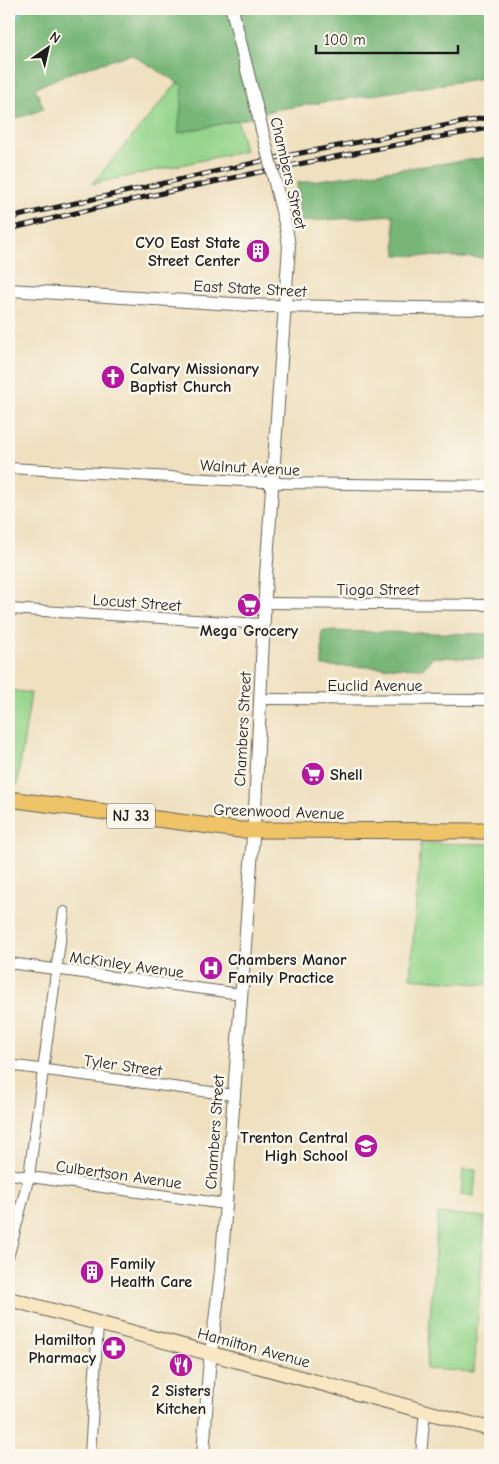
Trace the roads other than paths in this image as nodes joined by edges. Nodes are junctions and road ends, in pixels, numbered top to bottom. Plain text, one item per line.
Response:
1 (232, 9) edge
2 (9, 290) edge
3 (284, 307) junction
4 (490, 309) edge
5 (9, 468) edge
6 (272, 483) junction
7 (490, 486) edge
8 (265, 603) junction
9 (490, 605) edge
10 (9, 609) edge
11 (263, 624) junction
12 (260, 699) junction
13 (490, 700) edge
14 (9, 799) edge
15 (254, 830) junction
16 (490, 831) edge
17 (64, 912) dead end
18 (9, 963) edge
19 (57, 970) junction
20 (241, 994) junction
21 (9, 1065) edge
22 (43, 1070) junction
23 (233, 1095) junction
24 (9, 1174) edge
25 (29, 1176) junction
26 (226, 1204) junction
27 (9, 1254) edge
28 (9, 1299) edge
29 (98, 1324) junction
30 (211, 1354) junction
31 (425, 1412) junction
32 (490, 1429) edge
33 (90, 1455) edge
34 (202, 1455) edge
35 (422, 1455) edge

1 - 3 street, Chambers Street, bridge
2 - 3 street, East State Street
3 - 4 street, East State Street
3 - 6 street, Chambers Street
5 - 6 street, Walnut Avenue
6 - 7 street, Walnut Avenue
6 - 8 street, Chambers Street
8 - 9 street, Tioga Street
8 - 11 street, Chambers Street
10 - 11 street, Locust Street
11 - 12 street, Chambers Street
12 - 13 street, Euclid Avenue
12 - 15 street, Chambers Street
14 - 15 main road, Greenwood Avenue / NJ 33
15 - 16 main road, Greenwood Avenue / NJ 33
15 - 20 street, Chambers Street
17 - 19 street
18 - 19 street, McKinley Avenue
19 - 20 street, McKinley Avenue
19 - 22 street
20 - 23 street, Chambers Street
21 - 22 street, Tyler Street
22 - 23 street, Tyler Street
22 - 25 street
23 - 26 street, Chambers Street
24 - 25 street, Culbertson Avenue
25 - 26 street, Culbertson Avenue
25 - 27 street
26 - 30 street, Chambers Street
28 - 29 main road, Hamilton Avenue
29 - 30 main road, Hamilton Avenue
29 - 33 street
30 - 31 main road, Hamilton Avenue
30 - 34 street, Chambers Street
31 - 32 main road, Hamilton Avenue
31 - 35 street

